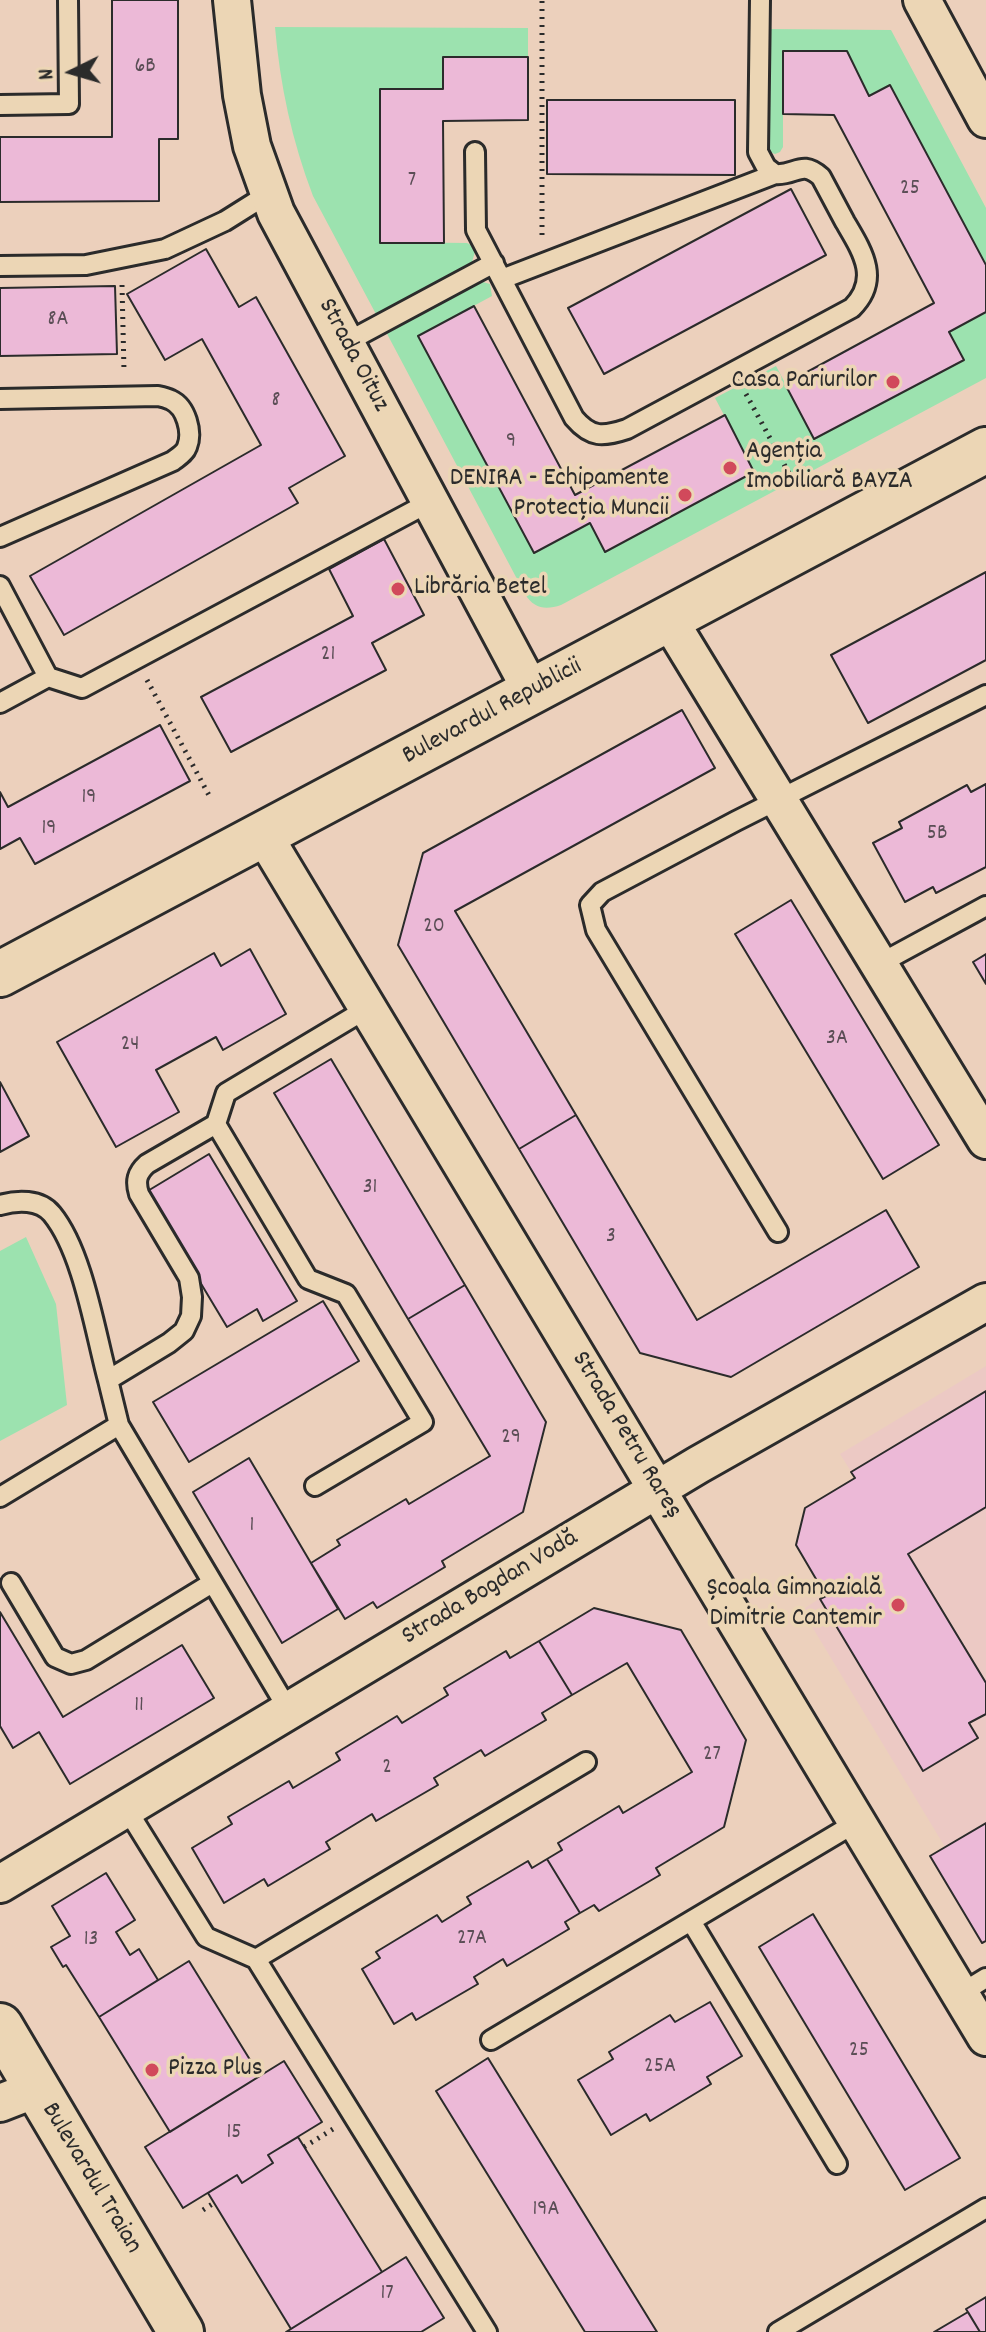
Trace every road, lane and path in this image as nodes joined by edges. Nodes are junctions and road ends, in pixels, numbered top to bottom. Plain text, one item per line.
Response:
1 (68, 0) edge
2 (232, 0) edge
3 (542, 0) edge
4 (760, 0) edge
5 (922, 0) edge
6 (0, 105) edge
7 (986, 119) edge
8 (475, 152) dead end
9 (775, 174) junction
10 (268, 194) junction
11 (122, 258) junction
12 (541, 263) junction
13 (0, 266) edge
14 (498, 271) junction
15 (345, 343) junction
16 (734, 371) junction
17 (125, 396) junction
18 (0, 399) edge
19 (986, 450) edge
20 (797, 488) dead end
21 (430, 502) junction
22 (0, 537) edge
23 (0, 586) edge
24 (669, 620) junction
25 (136, 659) junction
26 (48, 677) junction
27 (532, 692) junction
28 (986, 695) edge
29 (0, 703) edge
30 (211, 799) dead end
31 (779, 801) junction
32 (263, 834) junction
33 (986, 906) edge
34 (879, 964) junction
35 (0, 974) edge
36 (368, 1008) junction
37 (216, 1124) junction
38 (986, 1140) edge
39 (0, 1205) edge
40 (778, 1232) dead end
41 (986, 1302) edge
42 (108, 1380) junction
43 (119, 1425) junction
44 (315, 1486) dead end
45 (657, 1490) junction
46 (0, 1497) edge
47 (11, 1583) dead end
48 (212, 1583) junction
49 (289, 1711) junction
50 (586, 1762) dead end
51 (126, 1808) junction
52 (857, 1822) junction
53 (0, 1884) edge
54 (691, 1921) junction
55 (256, 1959) junction
56 (973, 1986) edge
57 (0, 2026) edge
58 (986, 2037) edge
59 (491, 2040) dead end
60 (18, 2096) edge
61 (837, 2164) dead end
62 (214, 2203) dead end
63 (986, 2208) edge
64 (203, 2210) dead end
65 (181, 2332) edge
66 (487, 2332) edge
67 (778, 2332) edge

1 - 6 lane
2 - 10 street, Strada Oituz
3 - 12 path
4 - 9 lane
5 - 7 street
8 - 14 lane
9 - 12 lane
9 - 16 lane
10 - 11 lane
10 - 15 street, Strada Oituz
11 - 13 lane
11 - 17 path
12 - 14 lane
14 - 15 lane
14 - 16 lane
15 - 21 street, Strada Oituz
16 - 20 path
17 - 18 lane
17 - 22 lane
19 - 24 street, Bulevardul Republicii
21 - 25 lane
21 - 27 street, Strada Oituz
23 - 26 lane
24 - 27 street, Bulevardul Republicii
24 - 31 street
25 - 26 lane
25 - 30 path
26 - 29 lane
27 - 32 street, Bulevardul Republicii
28 - 31 lane
31 - 34 street
31 - 40 lane
32 - 35 street, Bulevardul Republicii
32 - 36 street, Strada Petru Rareș
33 - 34 lane
34 - 38 street
36 - 37 lane
36 - 45 street, Strada Petru Rareș
37 - 42 lane
37 - 44 lane
39 - 42 lane
41 - 45 street, Strada Bogdan Vodă
42 - 43 lane
43 - 46 lane
43 - 48 lane
45 - 49 street, Strada Bogdan Vodă
45 - 52 street, Strada Petru Rareș
47 - 48 lane
48 - 49 lane
49 - 51 street, Strada Bogdan Vodă
50 - 55 lane
51 - 53 street, Strada Bogdan Vodă
51 - 55 lane
52 - 54 lane
52 - 56 street, Strada Petru Rareș
54 - 59 lane
54 - 61 lane
55 - 66 lane
56 - 58 street, Strada Petru Rareș
57 - 60 street, Bulevardul Traian
60 - 65 street, Bulevardul Traian
62 - 64 path
63 - 67 lane

